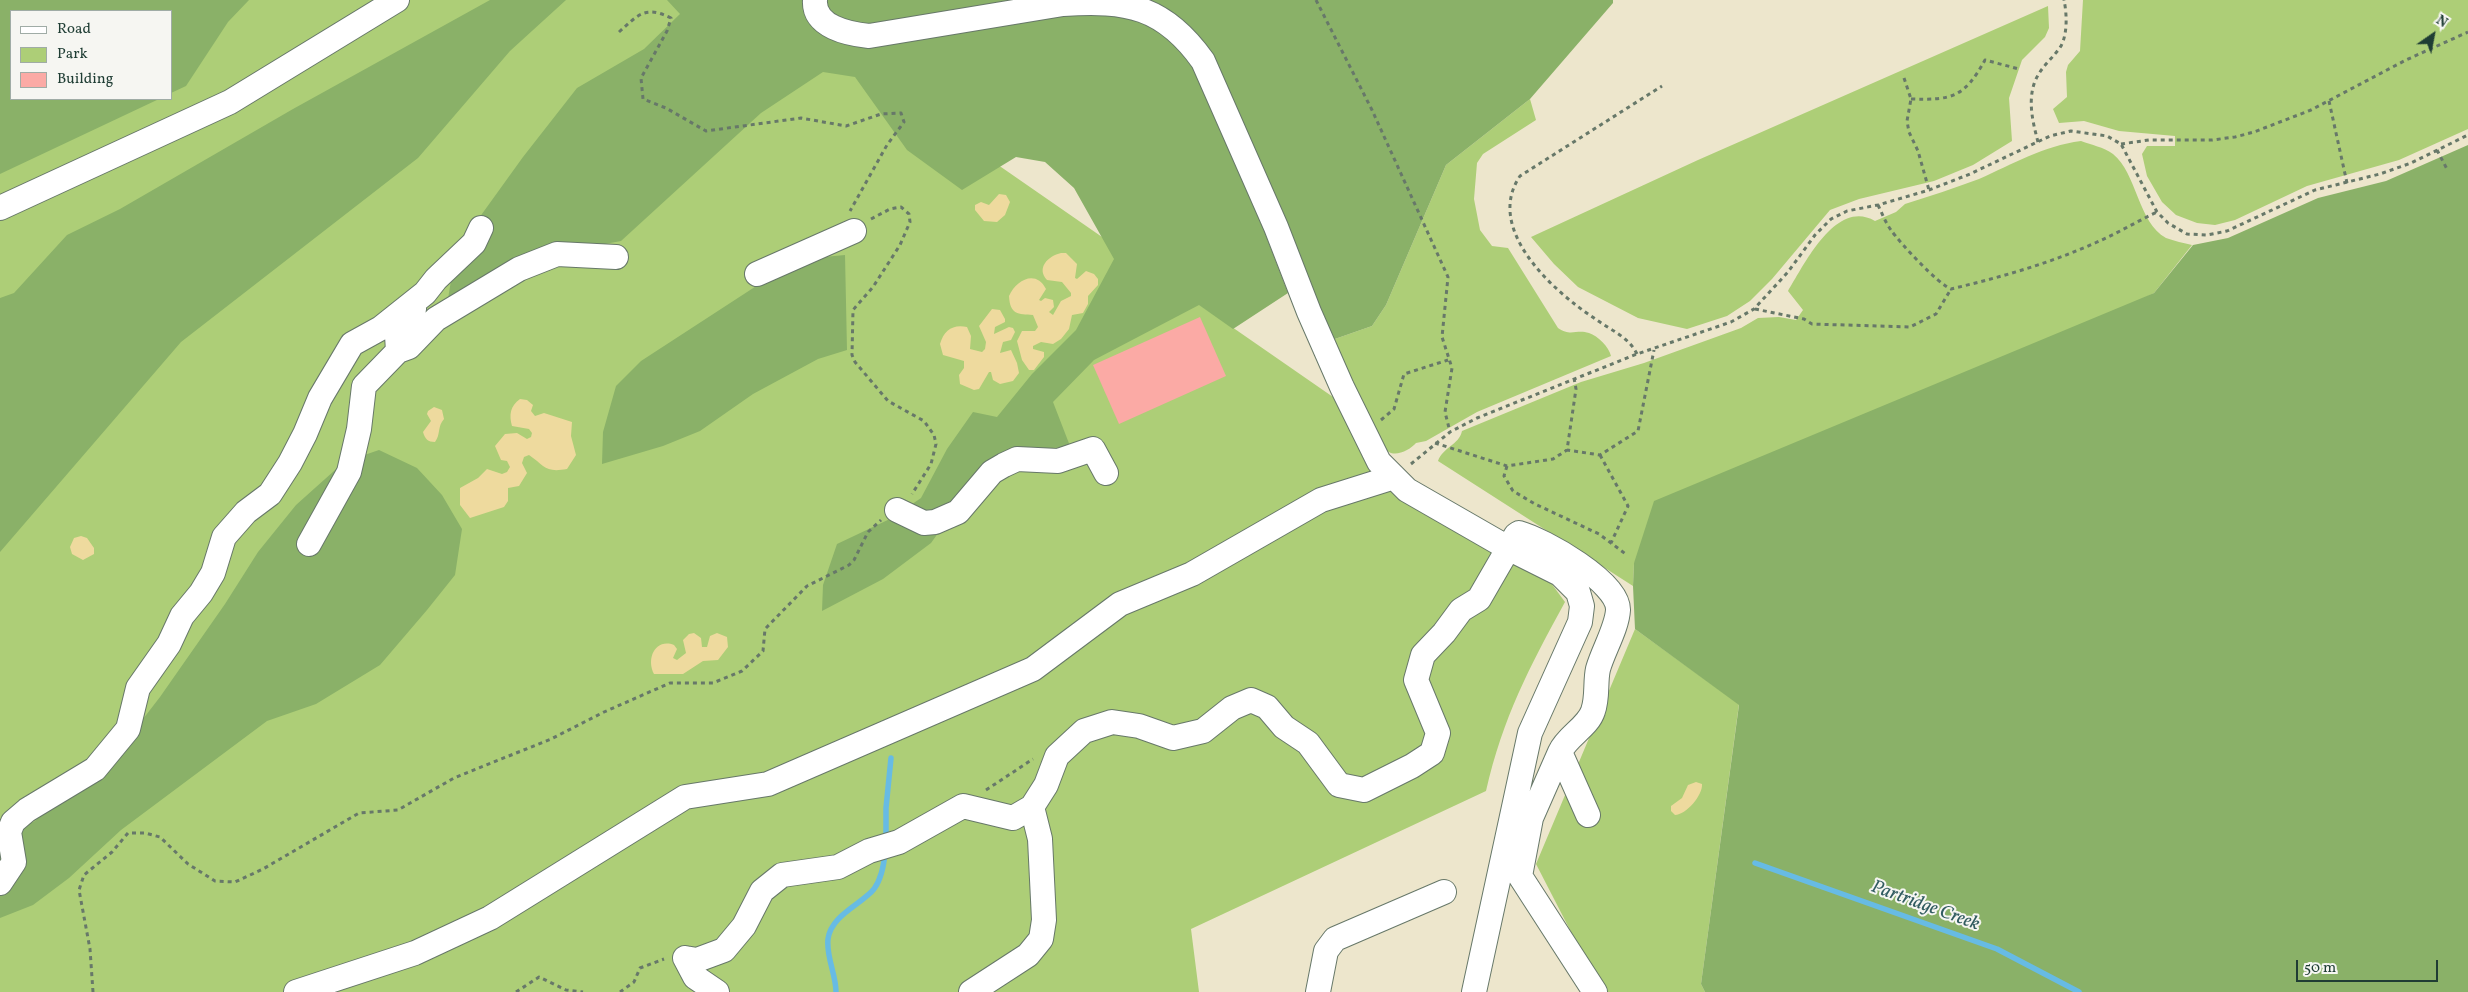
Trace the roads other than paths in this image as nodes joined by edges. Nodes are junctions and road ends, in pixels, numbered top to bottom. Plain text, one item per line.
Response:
1 (397, 0) edge
2 (815, 0) edge
3 (0, 208) edge
4 (481, 228) dead end
5 (854, 230) road end
6 (616, 257) dead end
7 (757, 274) dead end
8 (425, 293) junction
9 (398, 351) junction
10 (1106, 473) dead end
11 (1394, 477) junction
12 (897, 510) road end
13 (309, 544) dead end
14 (1508, 548) junction
15 (1560, 752) junction
16 (1032, 807) junction
17 (1588, 815) dead end
18 (0, 883) edge
19 (1444, 892) dead end
20 (296, 992) edge
21 (717, 992) edge
22 (971, 992) edge
23 (1318, 992) edge
24 (1474, 992) edge
25 (1595, 992) edge

1 - 3 lane
2 - 11 lane
4 - 8 lane
5 - 7 lane
6 - 9 lane
8 - 9 lane
8 - 18 lane
9 - 13 lane
10 - 12 lane
11 - 14 lane
11 - 20 lane
14 - 15 lane
14 - 16 lane
14 - 24 lane
15 - 17 lane
15 - 25 lane
16 - 21 lane
16 - 22 lane
19 - 23 lane

